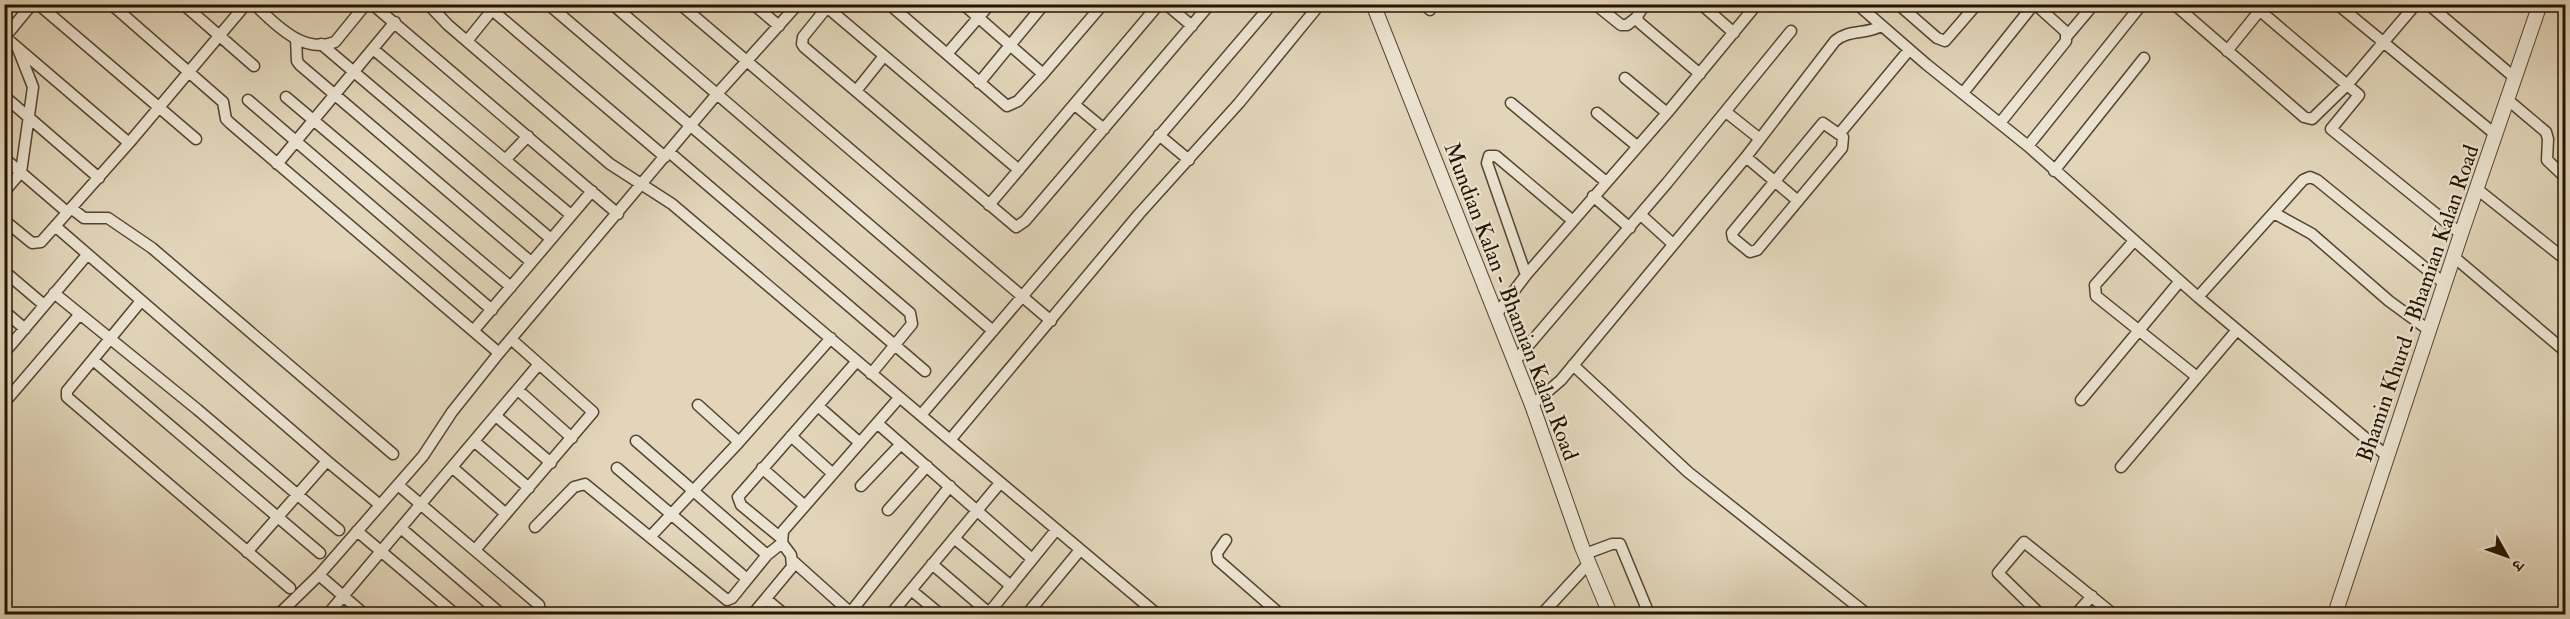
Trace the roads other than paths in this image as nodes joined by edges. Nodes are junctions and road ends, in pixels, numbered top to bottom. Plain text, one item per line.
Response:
1 (32, 4) edge
2 (38, 4) edge
3 (111, 4) edge
4 (183, 4) edge
5 (246, 4) edge
6 (254, 4) edge
7 (366, 4) edge
8 (372, 4) edge
9 (428, 4) edge
10 (548, 4) edge
11 (612, 4) edge
12 (680, 4) edge
13 (753, 4) edge
14 (798, 4) edge
15 (889, 4) edge
16 (963, 4) edge
17 (990, 4) edge
18 (1044, 4) edge
19 (1103, 4) edge
20 (1159, 4) edge
21 (1166, 4) edge
22 (1210, 4) edge
23 (1272, 4) edge
24 (1320, 4) edge
25 (1373, 4) edge
26 (1595, 4) edge
27 (1646, 4) edge
28 (1701, 4) edge
29 (1757, 4) edge
30 (1857, 4) edge
31 (1898, 4) edge
32 (1977, 4) edge
33 (2035, 4) edge
34 (2094, 4) edge
35 (2142, 4) edge
36 (2174, 4) edge
37 (2337, 4) edge
38 (2416, 4) edge
39 (2540, 4) edge
40 (2434, 6) edge
41 (494, 7) edge
42 (2259, 7) edge
43 (978, 18) junction
44 (1636, 18) junction
45 (394, 22) junction
46 (779, 26) junction
47 (1192, 26) junction
48 (1881, 26) junction
49 (1791, 31) dead end
50 (1734, 33) junction
51 (219, 36) junction
52 (2067, 36) junction
53 (5, 37) edge
54 (296, 39) junction
55 (467, 41) junction
56 (2383, 42) junction
57 (321, 44) junction
58 (16, 46) junction
59 (1009, 46) junction
60 (374, 49) junction
61 (1909, 50) junction
62 (2227, 51) junction
63 (947, 54) junction
64 (884, 56) junction
65 (2144, 58) dead end
66 (747, 61) junction
67 (254, 66) dead end
68 (189, 72) junction
69 (353, 73) junction
70 (1043, 74) junction
71 (1700, 74) junction
72 (1625, 78) dead end
73 (2515, 78) junction
74 (979, 83) junction
75 (2347, 85) junction
76 (856, 91) junction
77 (1963, 93) junction
78 (717, 94) junction
79 (334, 95) junction
80 (4, 96) edge
81 (286, 97) dead end
82 (248, 100) dead end
83 (2508, 100) junction
84 (1511, 103) dead end
85 (1075, 105) junction
86 (160, 108) junction
87 (1726, 112) junction
88 (1597, 113) dead end
89 (1667, 113) junction
90 (29, 117) junction
91 (313, 119) junction
92 (2000, 123) junction
93 (691, 124) junction
94 (1104, 129) junction
95 (1840, 133) junction
96 (1159, 135) junction
97 (2496, 135) junction
98 (528, 136) junction
99 (196, 139) dead end
100 (1760, 139) junction
101 (296, 141) junction
102 (129, 143) junction
103 (1637, 146) junction
104 (2028, 146) junction
105 (667, 155) junction
106 (1746, 157) junction
107 (4, 158) edge
108 (506, 159) junction
109 (1189, 160) junction
110 (277, 164) junction
111 (1018, 170) junction
112 (2054, 171) junction
113 (21, 172) junction
114 (99, 178) junction
115 (2565, 178) edge
116 (1774, 181) junction
117 (1605, 182) junction
118 (643, 184) junction
119 (2478, 189) junction
120 (592, 191) junction
121 (4, 192) edge
122 (1593, 196) junction
123 (1798, 201) junction
124 (989, 205) junction
125 (69, 210) junction
126 (2274, 213) junction
127 (571, 214) junction
128 (618, 214) junction
129 (1641, 214) junction
130 (4, 220) edge
131 (1573, 221) junction
132 (55, 226) junction
133 (1630, 228) junction
134 (2461, 234) junction
135 (551, 239) junction
136 (2133, 240) junction
137 (1673, 244) junction
138 (87, 255) junction
139 (2454, 257) junction
140 (2565, 260) edge
141 (531, 262) junction
142 (4, 271) edge
143 (1526, 275) junction
144 (2180, 281) junction
145 (2445, 284) junction
146 (511, 287) junction
147 (54, 293) junction
148 (1022, 295) junction
149 (2198, 297) junction
150 (141, 301) junction
151 (44, 304) junction
152 (492, 310) junction
153 (4, 311) edge
154 (80, 314) junction
155 (1496, 315) junction
156 (1051, 321) junction
157 (25, 329) junction
158 (474, 330) junction
159 (993, 330) junction
160 (2237, 330) junction
161 (2138, 331) junction
162 (2430, 332) junction
163 (111, 338) junction
164 (831, 338) junction
165 (511, 339) junction
166 (895, 345) junction
167 (2565, 352) edge
168 (4, 353) edge
169 (500, 353) junction
170 (93, 360) junction
171 (857, 361) junction
172 (1515, 361) junction
173 (539, 364) junction
174 (1573, 365) junction
175 (925, 370) dead end
176 (871, 374) junction
177 (2197, 377) junction
178 (518, 390) junction
179 (899, 398) junction
180 (2081, 400) dead end
181 (4, 403) edge
182 (698, 405) dead end
183 (1532, 405) junction
184 (818, 406) junction
185 (921, 415) junction
186 (496, 416) junction
187 (877, 423) junction
188 (791, 436) junction
189 (572, 438) junction
190 (950, 440) junction
191 (475, 441) junction
192 (636, 441) dead end
193 (739, 442) junction
194 (860, 443) junction
195 (901, 444) junction
196 (393, 454) dead end
197 (2388, 458) junction
198 (327, 461) junction
199 (550, 463) junction
200 (927, 466) junction
201 (2121, 467) dead end
202 (453, 468) junction
203 (616, 468) dead end
204 (762, 468) junction
205 (833, 474) junction
206 (1000, 483) junction
207 (398, 485) junction
208 (861, 486) dead end
209 (950, 486) junction
210 (529, 488) junction
211 (692, 491) junction
212 (297, 495) junction
213 (380, 505) junction
214 (422, 505) junction
215 (806, 506) junction
216 (888, 510) dead end
217 (976, 510) junction
218 (506, 514) junction
219 (671, 514) junction
220 (279, 518) junction
221 (535, 527) dead end
222 (402, 529) junction
223 (339, 530) dead end
224 (1056, 530) junction
225 (357, 531) junction
226 (650, 537) junction
227 (954, 538) junction
228 (781, 540) junction
229 (1226, 540) dead end
230 (475, 550) junction
231 (1080, 550) junction
232 (247, 552) junction
233 (382, 552) junction
234 (320, 553) dead end
235 (767, 555) junction
236 (1032, 559) junction
237 (1587, 559) junction
238 (793, 561) junction
239 (932, 564) junction
240 (319, 575) junction
241 (747, 579) junction
242 (1011, 586) junction
243 (290, 588) dead end
244 (911, 590) junction
245 (344, 596) junction
246 (2092, 596) junction
247 (766, 599) junction
248 (1606, 612) edge
249 (1028, 613) edge
250 (364, 614) edge
251 (851, 614) edge
252 (988, 614) edge
253 (279, 615) edge
254 (328, 615) edge
255 (455, 615) edge
256 (501, 615) edge
257 (540, 615) edge
258 (753, 615) edge
259 (784, 615) edge
260 (891, 615) edge
261 (940, 615) edge
262 (1157, 615) edge
263 (1280, 615) edge
264 (1542, 615) edge
265 (1649, 615) edge
266 (1867, 615) edge
267 (2040, 615) edge
268 (2076, 615) edge
269 (2113, 615) edge
270 (2335, 615) edge

1 - 53 street
2 - 86 street
3 - 68 street
4 - 51 street
5 - 51 street
6 - 54 street
7 - 57 street
8 - 45 street
9 - 55 street
10 - 93 street
11 - 78 street
12 - 66 street
13 - 46 street
14 - 46 street
15 - 63 street
16 - 43 street
17 - 43 street
18 - 59 street
19 - 70 street
20 - 85 street
21 - 47 street
22 - 47 street
23 - 96 street
24 - 109 street
25 - 155 street, Mundian Kalan - Bhamian Kalan Road
26 - 44 street
27 - 44 street
28 - 50 street
29 - 50 street
30 - 48 street
31 - 32 street
33 - 52 street
33 - 77 street
34 - 52 street
35 - 104 street
36 - 62 street
37 - 56 street
38 - 56 street
39 - 73 street, Bhamin Khurd - Bhamian Kalan Road
40 - 73 street
41 - 55 street
41 - 105 street
42 - 62 street
42 - 75 street
43 - 59 street
43 - 63 street
44 - 71 street
45 - 60 street
45 - 98 street
46 - 66 street
47 - 94 street
48 - 61 street
48 - 100 street
49 - 87 street
50 - 71 street
51 - 67 street
51 - 68 street
52 - 92 street
53 - 58 street
54 - 57 street
54 - 79 street
55 - 118 street
56 - 75 street
56 - 97 street
57 - 69 street
58 - 90 street
58 - 102 street
59 - 70 street
59 - 74 street
60 - 69 street
60 - 108 street
61 - 77 street
61 - 95 street
62 - 75 street
63 - 74 street
64 - 76 street
64 - 76 street
64 - 111 street
65 - 112 street
66 - 78 street
66 - 148 street
68 - 86 street
68 - 110 street
69 - 79 street
69 - 135 street
70 - 74 street
71 - 89 street
72 - 89 street
73 - 83 street, Bhamin Khurd - Bhamian Kalan Road
75 - 134 street
76 - 124 street
77 - 92 street
78 - 93 street
78 - 159 street
79 - 91 street
79 - 141 street
80 - 90 street
81 - 91 street
82 - 101 street
83 - 97 street, Bhamin Khurd - Bhamian Kalan Road
83 - 115 street
84 - 117 street
85 - 94 street
85 - 111 street
86 - 99 street
86 - 102 street
87 - 100 street
87 - 129 street
88 - 103 street
89 - 103 street
90 - 113 street
90 - 114 street
91 - 101 street
91 - 146 street
92 - 104 street
93 - 105 street
93 - 166 street
94 - 124 street
95 - 116 street
95 - 123 street
96 - 109 street
96 - 148 street
97 - 119 street, Bhamin Khurd - Bhamian Kalan Road
98 - 108 street
98 - 120 street
100 - 106 street
101 - 110 street
101 - 152 street
102 - 114 street
103 - 117 street
104 - 112 street
105 - 118 street
105 - 166 street
106 - 116 street
106 - 137 street
107 - 113 street
108 - 127 street
109 - 156 street
110 - 158 street
111 - 124 street
112 - 136 street
113 - 121 street
113 - 125 street
114 - 125 street
116 - 123 street
116 - 123 street
117 - 122 street
118 - 128 street
118 - 164 street
119 - 134 street, Bhamin Khurd - Bhamian Kalan Road
119 - 140 street
120 - 127 street
120 - 128 street
122 - 131 street
122 - 133 street
125 - 132 street
125 - 196 street
126 - 145 street
126 - 149 street
126 - 162 street
127 - 135 street
128 - 165 street
129 - 133 street
129 - 137 street
130 - 132 street
131 - 143 street
131 - 143 street
132 - 138 street
133 - 172 street
134 - 139 street, Bhamin Khurd - Bhamian Kalan Road
135 - 141 street
136 - 144 street
136 - 161 street
137 - 174 street
138 - 147 street
138 - 150 street
139 - 145 street, Bhamin Khurd - Bhamian Kalan Road
139 - 167 street
141 - 146 street
142 - 151 street
143 - 155 street
144 - 149 street
144 - 161 street
145 - 162 street, Bhamin Khurd - Bhamian Kalan Road
146 - 152 street
147 - 151 street
147 - 154 street
148 - 156 street
148 - 159 street
149 - 160 street
150 - 163 street
150 - 198 street
151 - 157 street
152 - 158 street
153 - 157 street
154 - 163 street
154 - 181 street
155 - 172 street, Mundian Kalan - Bhamian Kalan Road
156 - 190 street
157 - 168 street
158 - 169 street
159 - 185 street
160 - 177 street
160 - 197 street
161 - 177 street
161 - 180 street
162 - 197 street, Bhamin Khurd - Bhamian Kalan Road
163 - 170 street
163 - 212 street
164 - 171 street
164 - 193 street
165 - 169 street
165 - 173 street
166 - 175 street
166 - 176 street
169 - 207 street
170 - 220 street
170 - 232 street
171 - 176 street
171 - 184 street
172 - 183 street, Mundian Kalan - Bhamian Kalan Road
173 - 178 street
173 - 189 street
174 - 183 street
174 - 266 street
176 - 179 street
177 - 201 street
178 - 186 street
178 - 189 street
179 - 185 street
179 - 187 street
182 - 193 street
183 - 237 street, Mundian Kalan - Bhamian Kalan Road
184 - 188 street
184 - 194 street
185 - 190 street
186 - 191 street
186 - 199 street
187 - 194 street
187 - 195 street
188 - 204 street
188 - 205 street
189 - 199 street
190 - 206 street
191 - 202 street
191 - 210 street
192 - 211 street
193 - 211 street
194 - 205 street
195 - 200 street
195 - 208 street
197 - 270 street, Bhamin Khurd - Bhamian Kalan Road
198 - 212 street
198 - 213 street
199 - 210 street
200 - 209 street
200 - 216 street
202 - 214 street
202 - 218 street
203 - 219 street
204 - 215 street
204 - 228 street
205 - 215 street
206 - 217 street
206 - 224 street
207 - 213 street
207 - 214 street
209 - 217 street
209 - 251 street
210 - 218 street
211 - 219 street
211 - 235 street
212 - 220 street
212 - 223 street
213 - 225 street
214 - 222 street
214 - 230 street
215 - 228 street
217 - 227 street
217 - 236 street
218 - 230 street
219 - 226 street
219 - 241 street
220 - 232 street
220 - 234 street
221 - 226 street
222 - 233 street
222 - 256 street
224 - 231 street
224 - 236 street
225 - 233 street
225 - 240 street
226 - 241 street
227 - 239 street
227 - 242 street
228 - 235 street
228 - 238 street
229 - 263 street
230 - 257 street
231 - 249 street
231 - 262 street
232 - 243 street
233 - 245 street
233 - 255 street
235 - 241 street
236 - 242 street
237 - 248 street, Mundian Kalan - Bhamian Kalan Road
237 - 264 street
237 - 265 street
238 - 247 street
238 - 251 street
239 - 244 street
239 - 252 street
240 - 245 street
240 - 253 street
242 - 252 street
244 - 260 street
244 - 261 street
245 - 250 street
245 - 254 street
246 - 267 street
246 - 268 street
246 - 269 street
247 - 258 street
247 - 259 street

